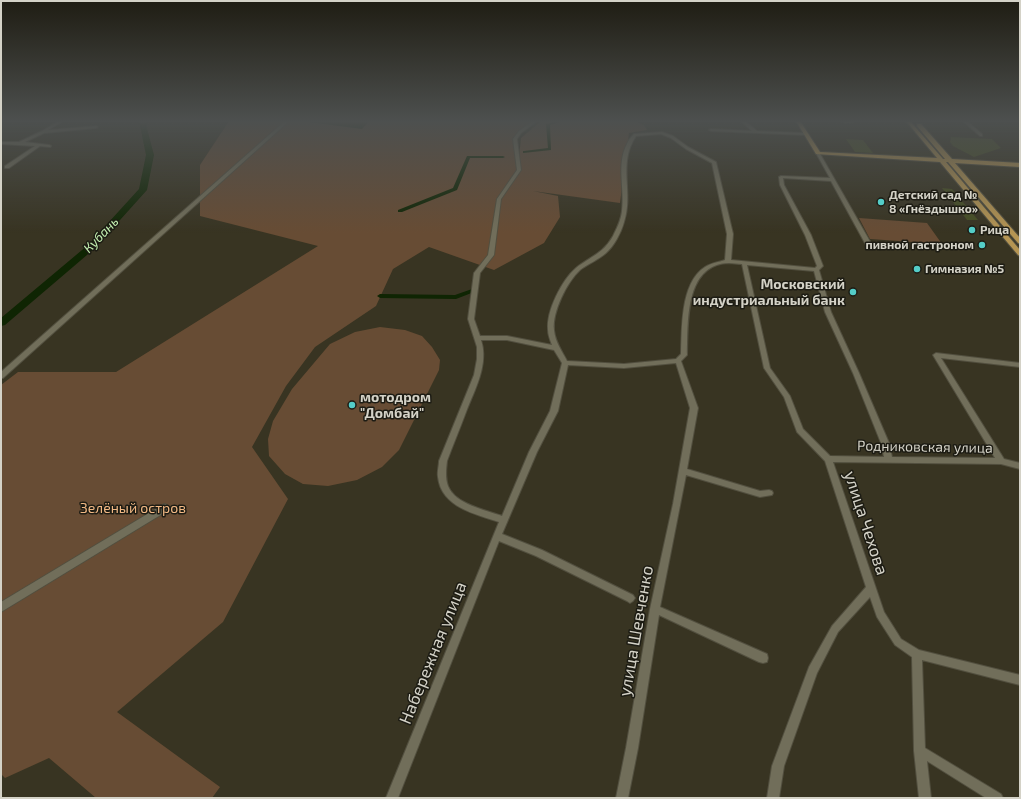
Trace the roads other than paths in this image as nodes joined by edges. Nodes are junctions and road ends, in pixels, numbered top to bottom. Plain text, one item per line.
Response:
1 (19, 158) edge
2 (245, 158) edge
3 (517, 158) edge
4 (625, 158) edge
5 (707, 158) edge
6 (821, 158) edge
7 (911, 158) edge
8 (948, 158) edge
9 (941, 160) junction
10 (950, 161) junction
11 (1020, 165) edge
12 (6, 167) dead end
13 (834, 180) junction
14 (1020, 242) edge
15 (869, 245) dead end
16 (1020, 254) edge
17 (728, 261) junction
18 (744, 263) junction
19 (816, 270) junction
20 (477, 338) junction
21 (556, 348) junction
22 (678, 361) junction
23 (565, 363) junction
24 (1020, 365) edge
25 (1, 376) edge
26 (828, 459) junction
27 (889, 460) junction
28 (1001, 462) junction
29 (1020, 466) edge
30 (683, 471) junction
31 (769, 493) dead end
32 (164, 508) dead end
33 (504, 520) junction
34 (497, 536) junction
35 (871, 588) junction
36 (630, 598) dead end
37 (1, 607) edge
38 (655, 609) junction
39 (917, 654) junction
40 (763, 658) dead end
41 (1020, 680) edge
42 (920, 751) junction
43 (392, 798) edge
44 (622, 798) edge
45 (773, 798) edge
46 (925, 798) edge
47 (997, 798) edge

1 - 12 street
2 - 25 street
3 - 20 street
4 - 21 street
5 - 17 street
6 - 13 street
7 - 9 main road
8 - 10 main road
9 - 10 main road
9 - 16 main road
10 - 11 main road
10 - 14 main road
13 - 15 street
13 - 19 street
17 - 18 street
17 - 22 street
18 - 19 street
18 - 26 street, улица Чехова
19 - 27 street
20 - 21 street
20 - 33 street
21 - 23 street
22 - 23 street
22 - 30 street, улица Шевченко
23 - 33 street, Набережная улица
24 - 28 street
26 - 27 street, Родниковская улица
26 - 35 street, улица Чехова
27 - 28 street, Родниковская улица
28 - 29 street, Родниковская улица
30 - 31 street
30 - 38 street, улица Шевченко
32 - 37 street
33 - 34 street, Набережная улица
34 - 36 street
34 - 43 street, Набережная улица
35 - 39 street, улица Чехова
35 - 45 street
38 - 40 street
38 - 44 street, улица Шевченко
39 - 41 street, улица Чехова
39 - 42 street
42 - 46 street
42 - 47 street

